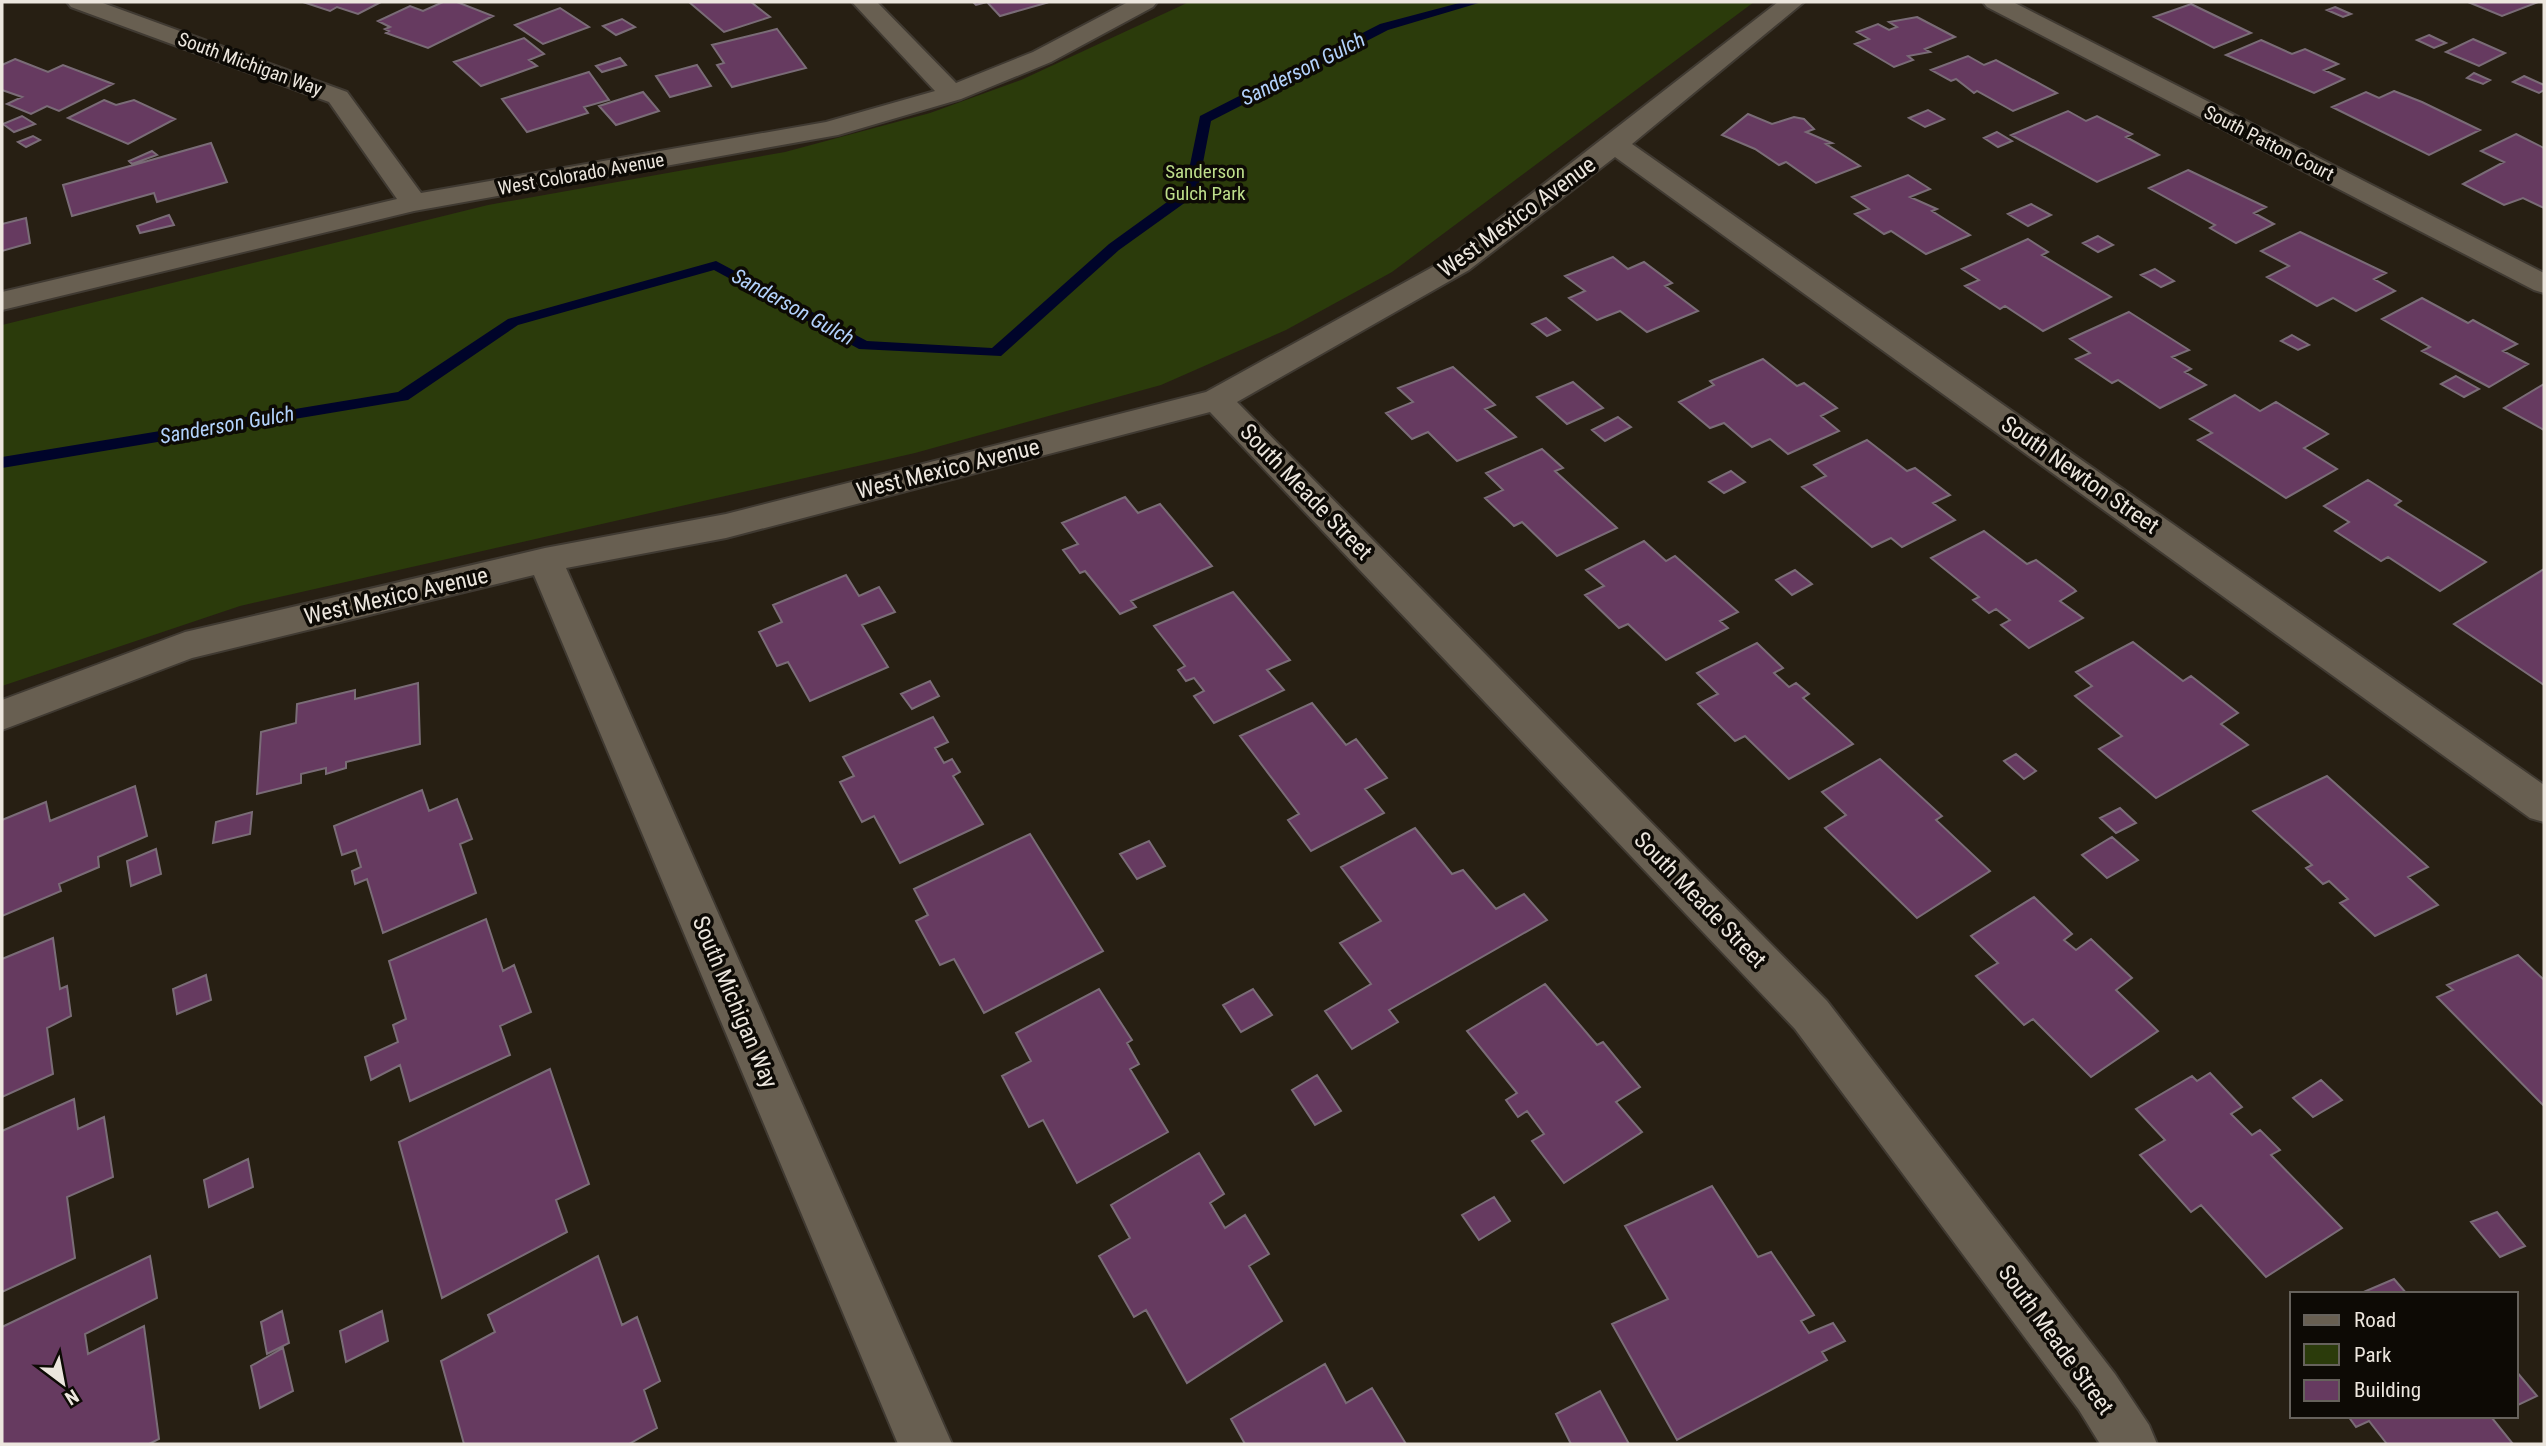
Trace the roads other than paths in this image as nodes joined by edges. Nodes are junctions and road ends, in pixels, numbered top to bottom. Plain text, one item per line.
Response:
1 (79, 2) edge
2 (864, 2) edge
3 (1145, 2) edge
4 (1792, 2) edge
5 (1995, 2) edge
6 (952, 94) junction
7 (1615, 144) junction
8 (414, 203) junction
9 (2544, 284) edge
10 (2, 301) edge
11 (1217, 400) junction
12 (545, 560) junction
13 (2, 715) edge
14 (2544, 806) edge
15 (925, 1444) edge
16 (2130, 1444) edge

1 - 8 street, South Michigan Way
2 - 6 street
3 - 6 street, West Colorado Avenue
4 - 7 street, West Mexico Avenue
5 - 9 street, South Patton Court
6 - 8 street, West Colorado Avenue
7 - 11 street, West Mexico Avenue
7 - 14 street, South Newton Street
8 - 10 street, West Colorado Avenue
11 - 12 street, West Mexico Avenue
11 - 16 street, South Meade Street
12 - 13 street, West Mexico Avenue
12 - 15 street, South Michigan Way

